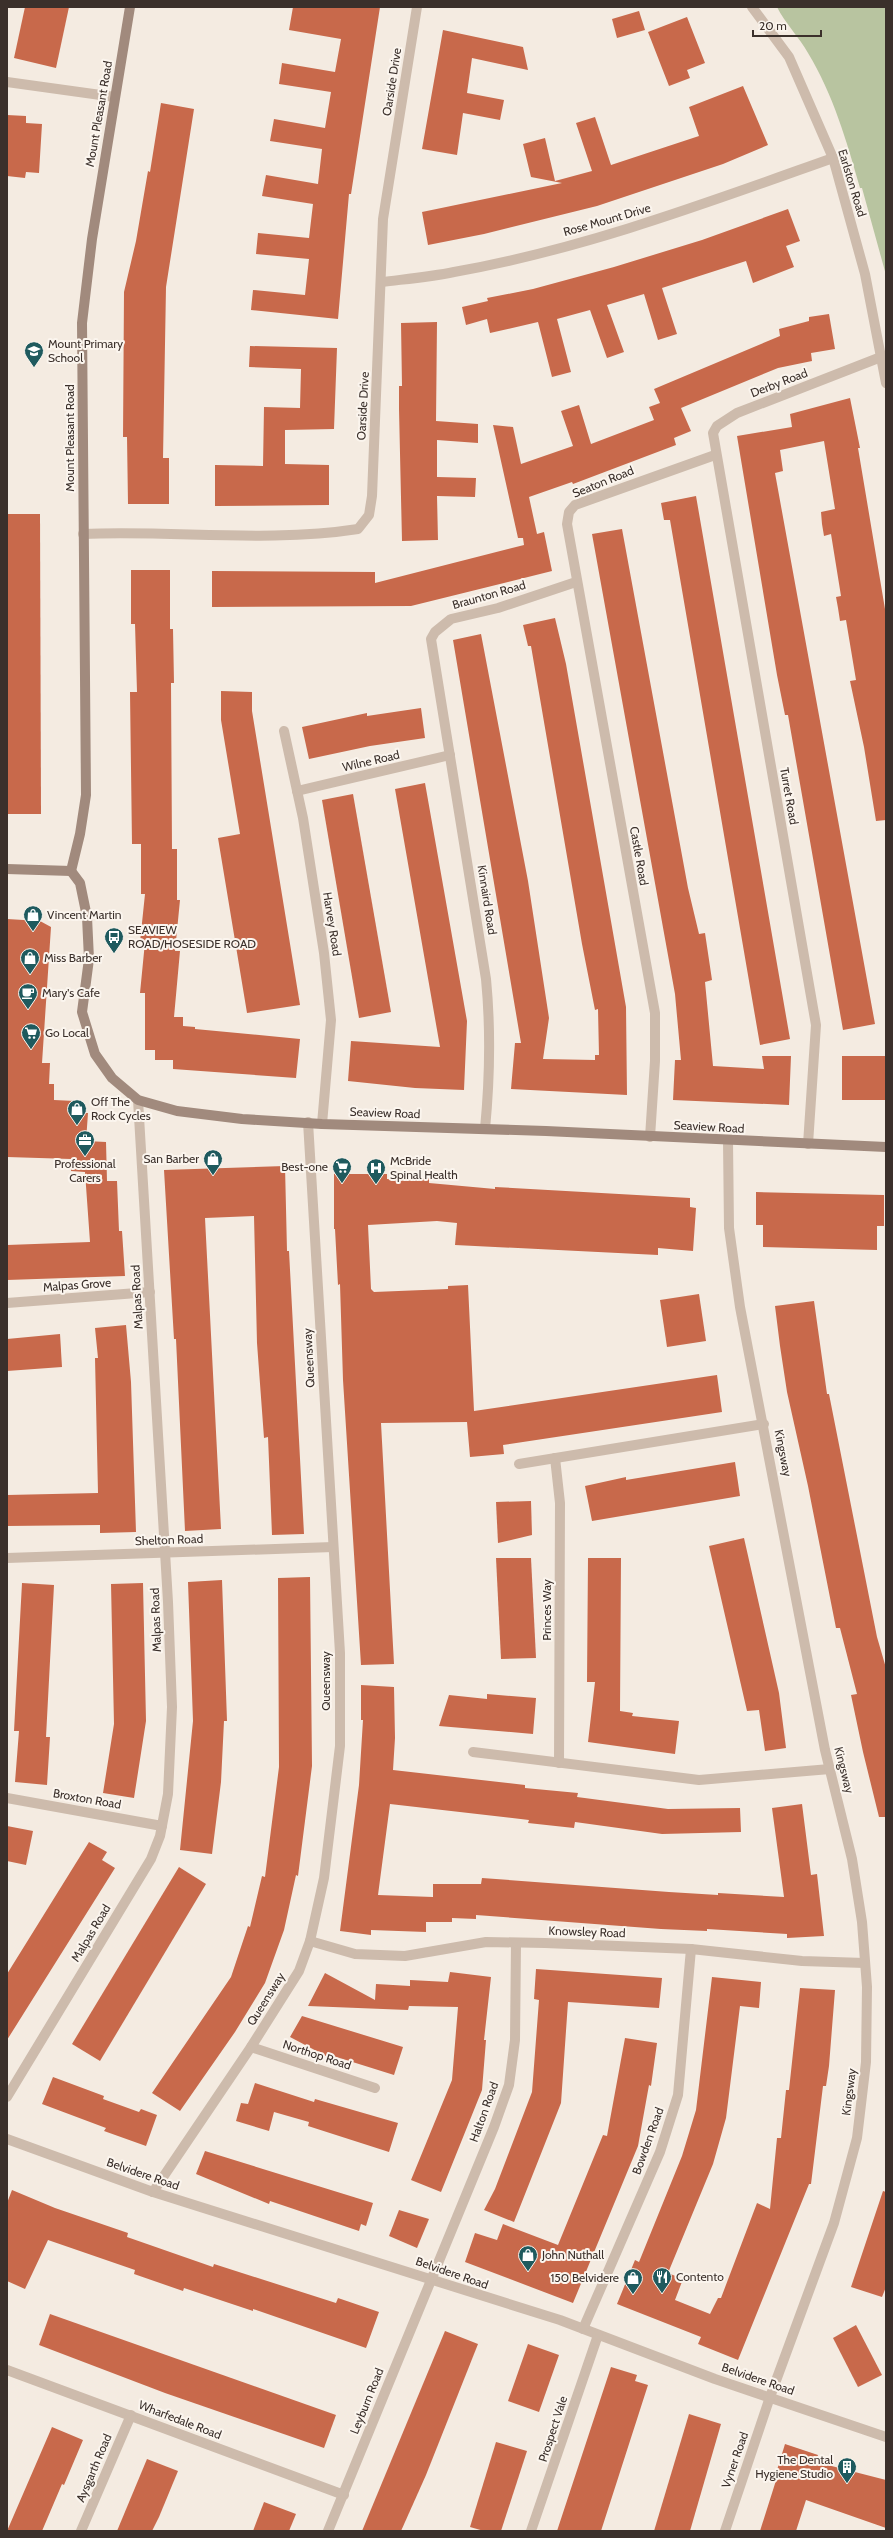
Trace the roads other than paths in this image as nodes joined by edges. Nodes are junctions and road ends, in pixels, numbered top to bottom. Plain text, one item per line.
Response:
1 (130, 7) edge
2 (417, 7) edge
3 (752, 7) edge
4 (7, 82) edge
5 (115, 97) junction
6 (832, 158) junction
7 (382, 282) junction
8 (881, 357) junction
9 (886, 383) edge
10 (715, 454) junction
11 (83, 534) junction
12 (576, 582) junction
13 (436, 677) joint
14 (284, 731) dead end
15 (450, 755) junction
16 (297, 791) junction
17 (7, 869) edge
18 (71, 871) junction
19 (138, 1100) junction
20 (308, 1122) junction
21 (322, 1124) junction
22 (485, 1129) junction
23 (650, 1137) junction
24 (728, 1141) junction
25 (808, 1144) junction
26 (886, 1147) edge
27 (150, 1292) junction
28 (7, 1303) edge
29 (764, 1424) junction
30 (555, 1458) junction
31 (519, 1464) dead end
32 (333, 1547) junction
33 (165, 1553) junction
34 (7, 1558) edge
35 (473, 1752) dead end
36 (559, 1763) junction
37 (830, 1769) junction
38 (7, 1798) edge
39 (162, 1826) junction
40 (310, 1941) junction
41 (516, 1943) junction
42 (691, 1950) junction
43 (865, 1964) junction
44 (251, 2047) junction
45 (375, 2088) dead end
46 (7, 2098) edge
47 (7, 2139) edge
48 (153, 2192) junction
49 (431, 2281) junction
50 (583, 2329) junction
51 (598, 2335) junction
52 (7, 2370) edge
53 (770, 2397) junction
54 (131, 2415) junction
55 (886, 2437) edge
56 (344, 2495) junction
57 (81, 2531) edge
58 (328, 2531) edge
59 (531, 2531) edge
60 (725, 2531) edge

1 - 5 street, Mount Pleasant Road
2 - 7 street, Oarside Drive
3 - 6 street, Earlston Road
4 - 5 street
5 - 11 street, Mount Pleasant Road
6 - 7 street, Rose Mount Drive
6 - 8 street, Earlston Road
7 - 11 street, Oarside Drive
8 - 9 street, Earlston Road
8 - 10 street, Derby Road
10 - 12 street, Seaton Road
10 - 25 street, Turret Road
11 - 18 street, Mount Pleasant Road
12 - 13 street, Braunton Road
12 - 23 street, Castle Road
13 - 15 street, Kinnaird Road
14 - 16 street, Harvey Road
15 - 16 street, Wilne Road
15 - 22 street, Kinnaird Road
16 - 21 street, Harvey Road
17 - 18 street
18 - 19 street, Seaview Road
19 - 20 street, Seaview Road
19 - 27 street, Malpas Road
20 - 21 street, Seaview Road
20 - 32 street, Queensway
21 - 22 street, Seaview Road
22 - 23 street, Seaview Road
23 - 24 street, Seaview Road
24 - 25 street, Seaview Road
24 - 29 street, Kingsway
25 - 26 street, Seaview Road
27 - 28 street, Malpas Grove
27 - 33 street, Malpas Road
29 - 30 street
29 - 37 street, Kingsway
30 - 31 street
30 - 36 street, Princes Way
32 - 33 street, Shelton Road
32 - 40 street, Queensway
33 - 34 street, Shelton Road
33 - 39 street, Malpas Road
35 - 36 street
36 - 37 street
37 - 43 street, Kingsway
38 - 39 street, Broxton Road
39 - 46 street, Malpas Road
40 - 41 street, Knowsley Road
40 - 44 street, Queensway
41 - 42 street, Knowsley Road
41 - 49 street, Halton Road
42 - 43 street, Knowsley Road
42 - 50 street, Bowden Road
43 - 53 street, Kingsway
44 - 45 street, Northop Road
44 - 48 street, Queensway
47 - 48 street, Belvidere Road
48 - 49 street, Belvidere Road
49 - 50 street, Belvidere Road
49 - 56 street, Leyburn Road
50 - 51 street, Belvidere Road
51 - 53 street, Belvidere Road
51 - 59 street, Prospect Vale
52 - 54 street, Wharfedale Road
53 - 55 street, Belvidere Road
53 - 60 street, Vyner Road
54 - 56 street, Wharfedale Road
54 - 57 street, Aysgarth Road
56 - 58 street, Leyburn Road

